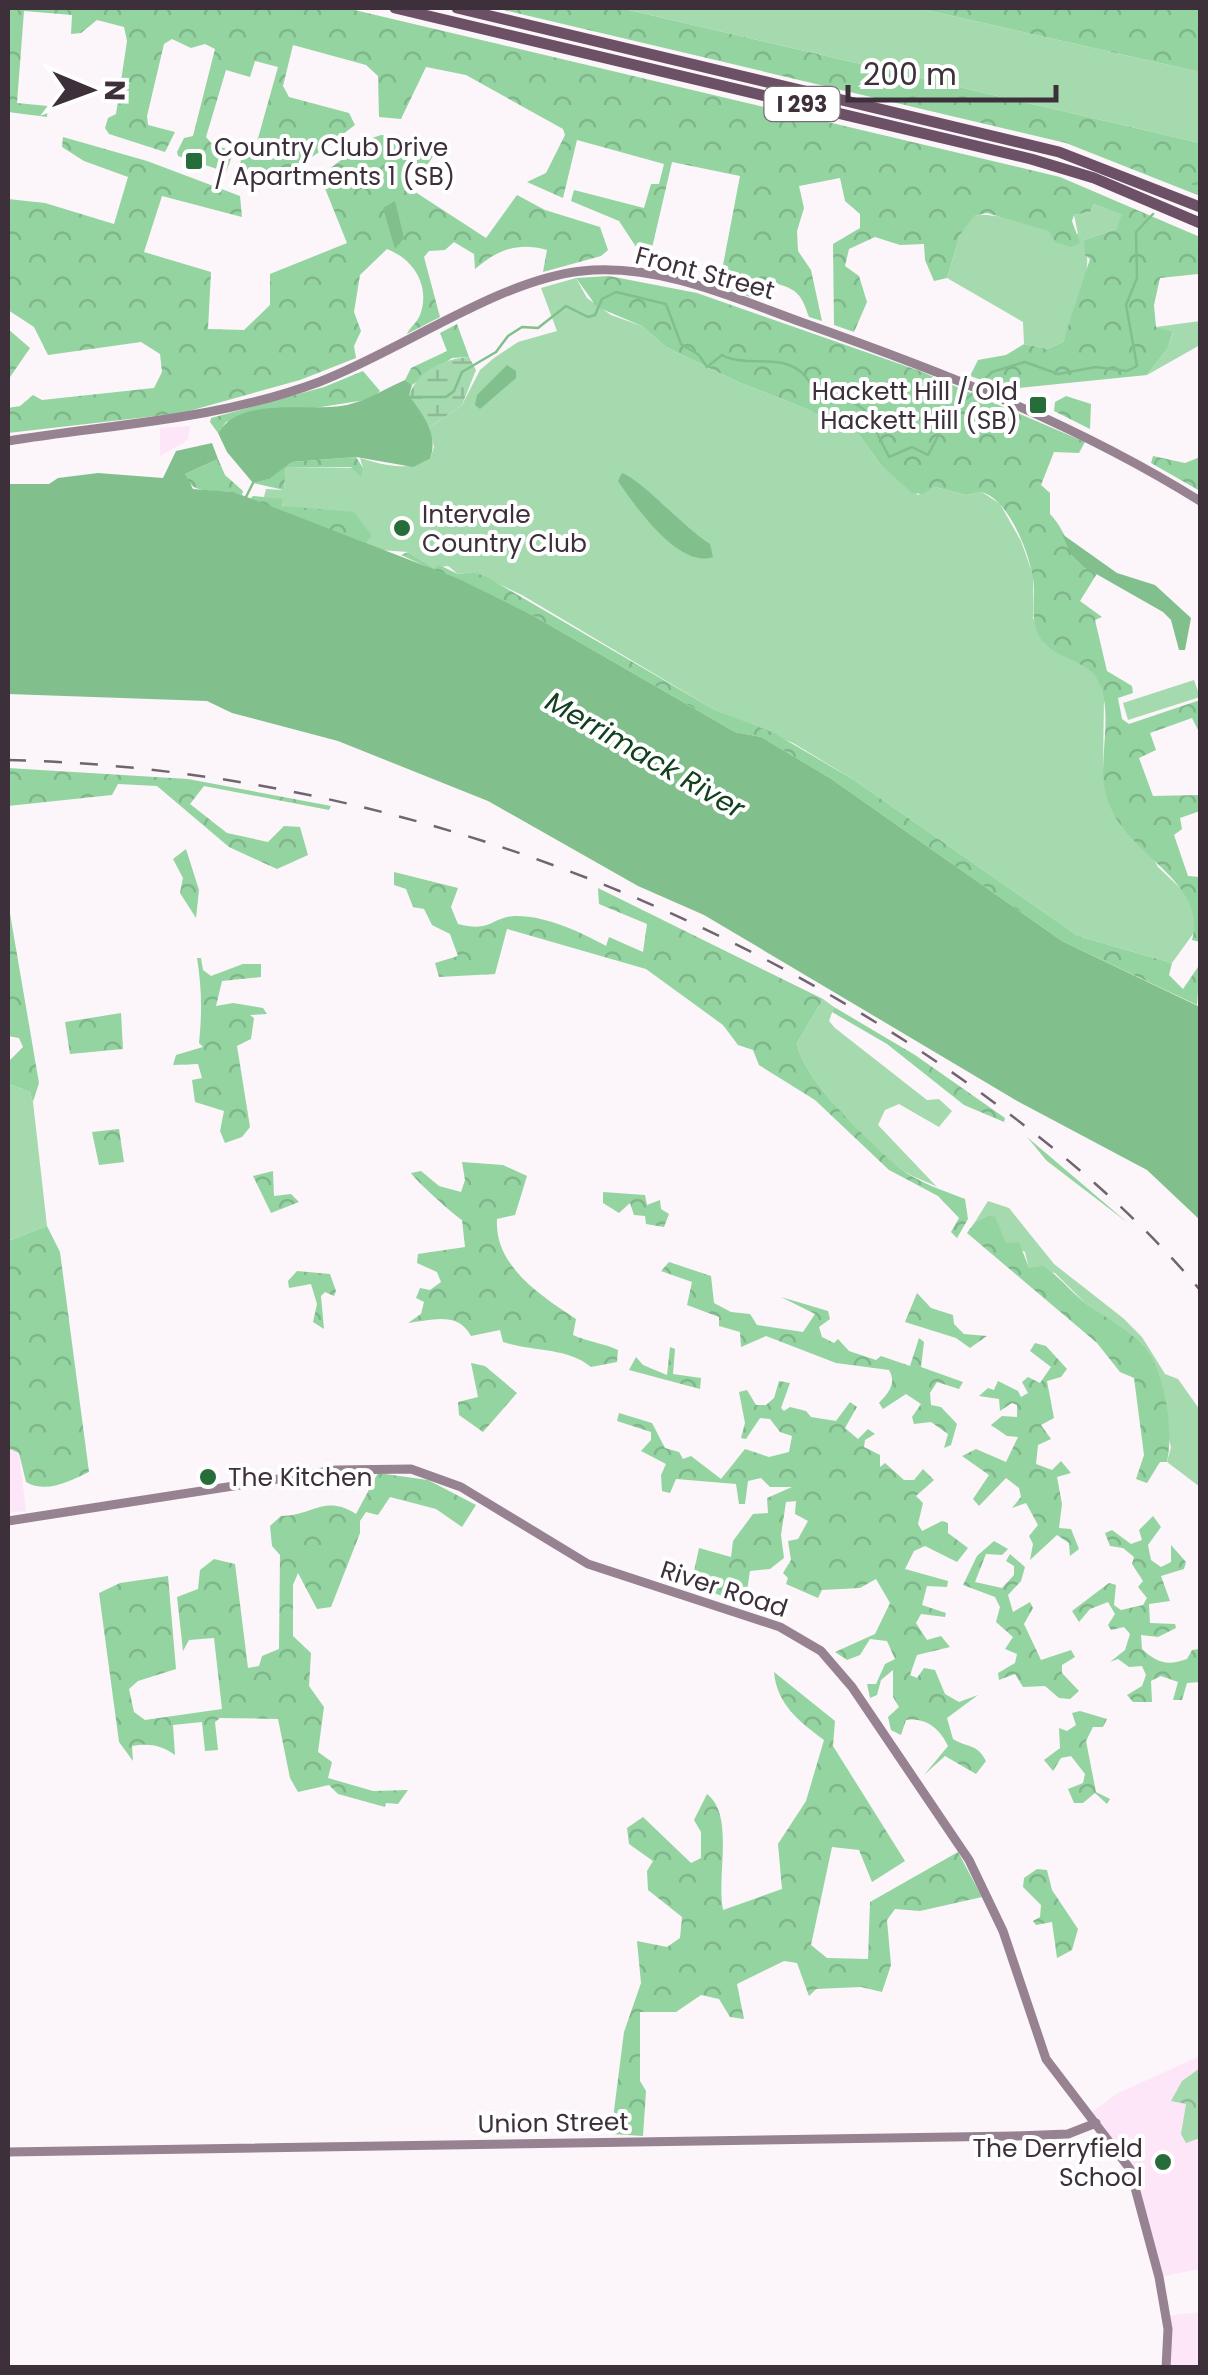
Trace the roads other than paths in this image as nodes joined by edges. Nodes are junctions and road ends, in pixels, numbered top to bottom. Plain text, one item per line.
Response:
1 (396, 8) edge
2 (457, 8) edge
3 (1200, 207) edge
4 (1200, 223) edge
5 (8, 441) edge
6 (1200, 501) edge
7 (8, 1521) edge
8 (1096, 2123) junction
9 (8, 2152) edge
10 (1166, 2368) edge

1 - 4 highway, I 293
2 - 3 highway, I 293
5 - 6 street, Front Street
7 - 8 street, River Road
8 - 9 street, Union Street
8 - 10 street, River Road

